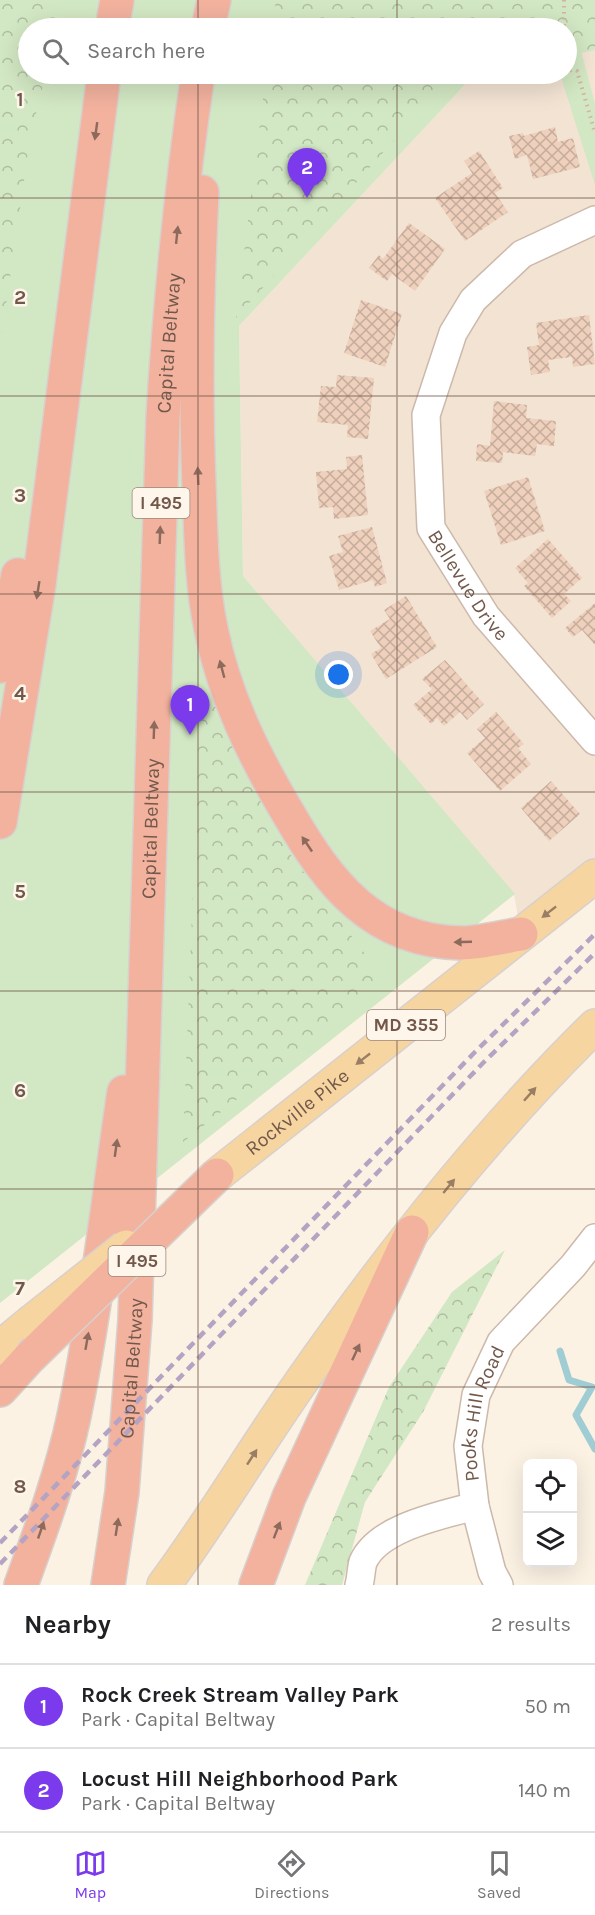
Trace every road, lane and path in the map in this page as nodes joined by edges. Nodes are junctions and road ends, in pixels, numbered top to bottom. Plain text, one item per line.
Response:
1 (117, 0) edge
2 (214, 0) edge
3 (221, 0) edge
4 (564, 0) edge
5 (114, 18) edge
6 (210, 18) edge
7 (219, 18) edge
8 (564, 18) edge
9 (577, 71) edge
10 (103, 84) edge
11 (197, 84) edge
12 (212, 84) edge
13 (595, 133) edge
14 (595, 221) edge
15 (77, 282) junction
16 (0, 666) edge
17 (595, 741) edge
18 (0, 822) edge
19 (595, 876) edge
20 (521, 934) junction
21 (147, 935) junction
22 (595, 1026) edge
23 (217, 1175) junction
24 (412, 1232) junction
25 (595, 1238) edge
26 (584, 1263) edge
27 (15, 1352) edge
28 (0, 1390) edge
29 (475, 1506) junction
30 (360, 1584) edge
31 (21, 1585) edge
32 (108, 1585) edge
33 (165, 1585) edge
34 (256, 1585) edge
35 (499, 1585) edge

1 - 5 highway
2 - 6 highway
3 - 7 highway
4 - 8 path
9 - 13 path
10 -> 15 highway
21 -> 11 highway, Capital Beltway / I 495
20 -> 12 highway
14 - 17 street, Bellevue Drive
15 - 16 highway
15 -> 18 highway
19 -> 20 main road, Rockville Pike / MD 355
20 -> 23 main road, Rockville Pike / MD 355
31 -> 21 highway
32 -> 21 highway, Capital Beltway / I 495
24 -> 22 main road
23 - 27 highway, bridge
23 - 27 main road, Rockville Pike / MD 355, bridge
33 -> 24 main road
34 -> 24 highway
25 - 26 street, Pooks Hill Road
26 - 29 street, Pooks Hill Road
27 - 28 highway
29 - 30 street
29 - 35 street, Pooks Hill Road

